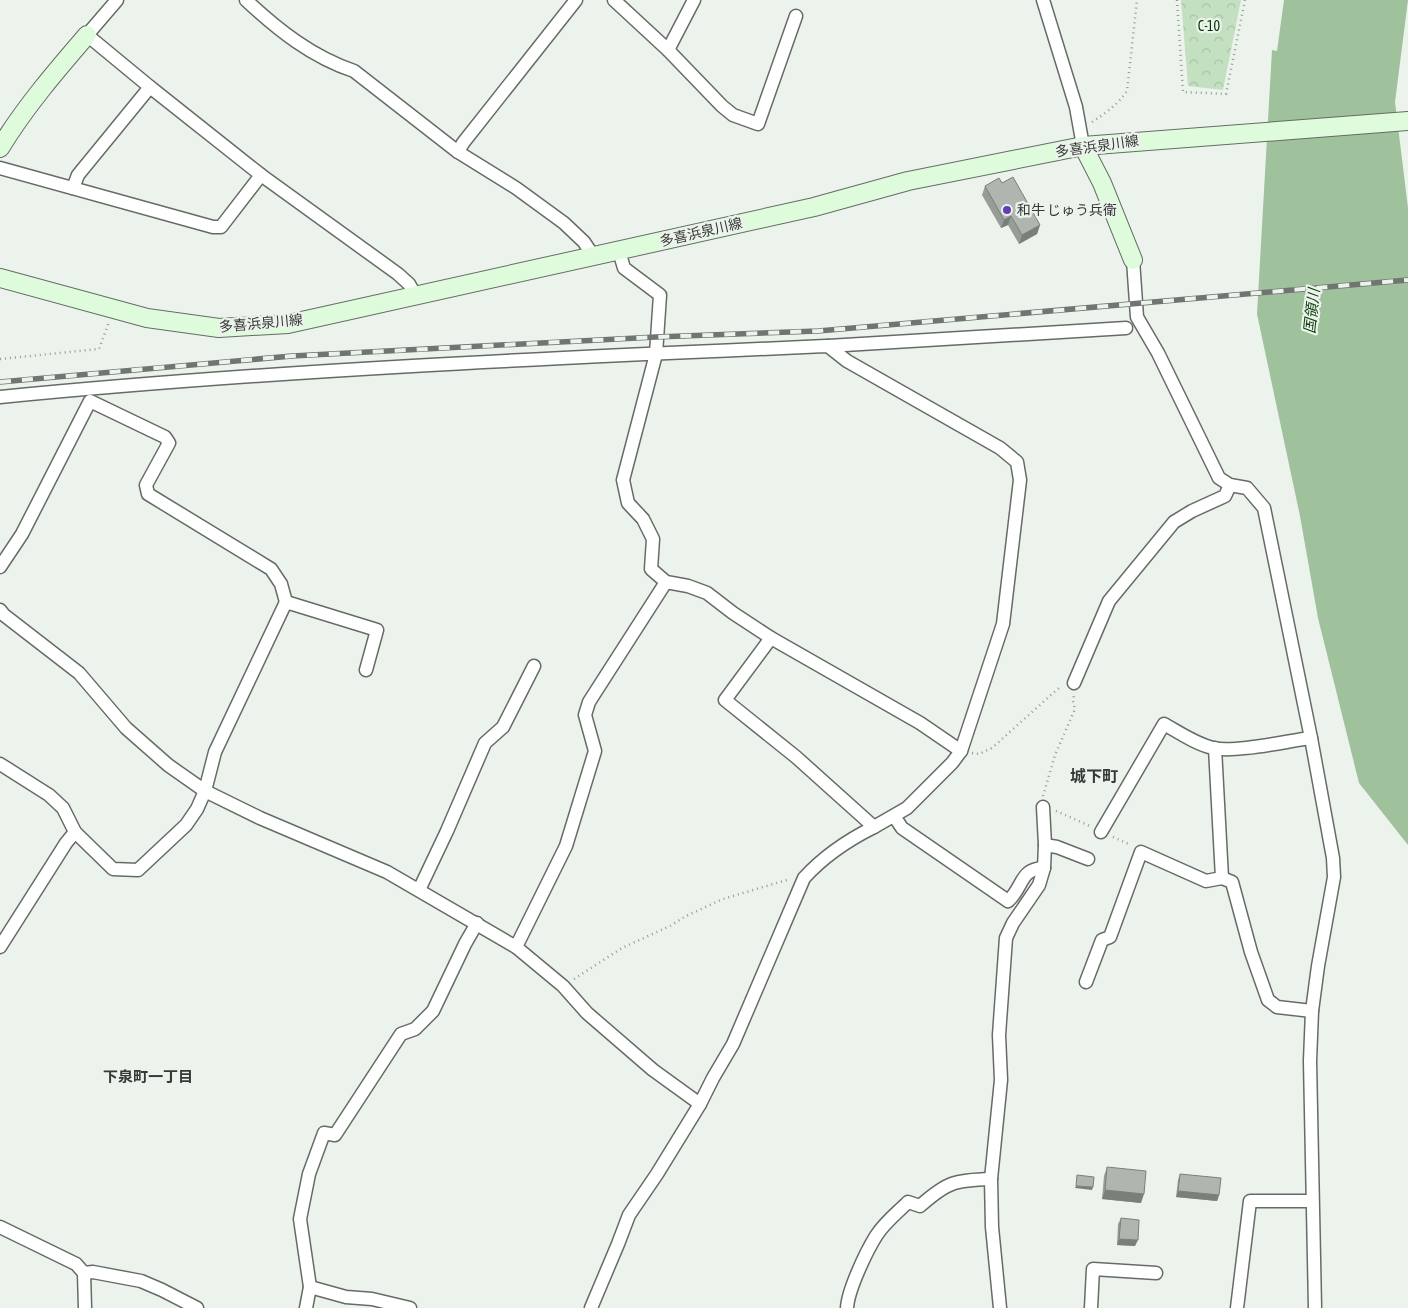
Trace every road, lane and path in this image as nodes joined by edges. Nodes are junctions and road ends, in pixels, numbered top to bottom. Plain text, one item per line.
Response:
1 (117, 0) edge
2 (246, 0) edge
3 (576, 0) edge
4 (614, 0) edge
5 (694, 0) edge
6 (1043, 0) edge
7 (1137, 0) edge
8 (1177, 0) edge
9 (1244, 0) edge
10 (796, 16) dead end
11 (88, 35) junction
12 (668, 50) junction
13 (150, 87) junction
14 (1408, 120) edge
15 (1081, 126) junction
16 (1083, 146) junction
17 (0, 148) edge
18 (458, 152) junction
19 (0, 168) edge
20 (262, 175) junction
21 (73, 188) junction
22 (619, 251) junction
23 (594, 257) junction
24 (1133, 260) joint
25 (0, 278) edge
26 (416, 296) junction
27 (114, 310) junction
28 (1126, 328) dead end
29 (828, 346) junction
30 (656, 354) junction
31 (0, 359) edge
32 (97, 388) junction
33 (0, 397) edge
34 (90, 401) junction
35 (1230, 484) junction
36 (0, 567) edge
37 (666, 582) junction
38 (286, 602) junction
39 (0, 610) edge
40 (771, 638) junction
41 (534, 666) dead end
42 (366, 670) dead end
43 (1074, 683) junction
44 (1311, 738) junction
45 (1215, 748) junction
46 (961, 751) junction
47 (0, 764) edge
48 (205, 791) junction
49 (1043, 807) joint
50 (894, 816) junction
51 (874, 826) junction
52 (75, 832) junction
53 (1101, 832) dead end
54 (1045, 845) junction
55 (1088, 859) dead end
56 (1044, 868) junction
57 (804, 878) junction
58 (1222, 878) junction
59 (419, 890) junction
60 (477, 923) junction
61 (0, 947) edge
62 (516, 947) junction
63 (1086, 982) dead end
64 (563, 986) junction
65 (1312, 1010) junction
66 (700, 1104) junction
67 (991, 1179) junction
68 (1312, 1201) junction
69 (0, 1227) edge
70 (84, 1273) junction
71 (1156, 1273) dead end
72 (310, 1287) junction
73 (84, 1308) edge
74 (197, 1308) edge
75 (306, 1308) edge
76 (410, 1308) edge
77 (590, 1308) edge
78 (847, 1308) edge
79 (1000, 1308) edge
80 (1091, 1308) edge
81 (1237, 1308) edge
82 (1315, 1308) edge

1 - 11 street
2 - 18 street
3 - 18 street
4 - 12 street
5 - 12 street
6 - 15 street
7 - 15 path
8 - 9 path
10 - 12 street
11 - 13 street
11 - 17 main road
13 - 20 street
13 - 21 street
14 - 16 main road, 多喜浜泉川線
15 - 16 street
16 - 22 main road, 多喜浜泉川線
16 - 24 main road
18 - 23 street
19 - 21 street
20 - 21 street
20 - 26 street
22 - 23 main road, 多喜浜泉川線
22 - 30 street
23 - 26 main road, 多喜浜泉川線
24 - 35 street
25 - 27 main road, 多喜浜泉川線
26 - 27 main road, 多喜浜泉川線
27 - 31 path
28 - 29 street
29 - 30 street
29 - 46 street
30 - 32 street
30 - 37 street
32 - 33 street
32 - 34 street
34 - 36 street
34 - 38 street
35 - 43 street
35 - 44 street
37 - 40 street
37 - 62 street
38 - 42 street
38 - 48 street
39 - 48 street
40 - 46 street
40 - 51 street
41 - 59 street
43 - 46 path
43 - 49 path
44 - 45 street
44 - 65 street
45 - 53 street
45 - 58 street
46 - 50 street
47 - 52 street
48 - 52 street
48 - 59 street
49 - 54 street
50 - 51 street
50 - 56 street
51 - 57 street
52 - 61 street
54 - 55 street
54 - 56 street
56 - 67 street
57 - 64 path
57 - 66 street
58 - 63 street
58 - 65 street
59 - 60 street
60 - 62 street
60 - 72 street
62 - 64 street
64 - 66 street
65 - 68 street
66 - 77 street
67 - 78 street
67 - 79 street
68 - 81 street
68 - 82 street
69 - 70 street
70 - 73 street
70 - 74 street
71 - 80 street
72 - 75 street
72 - 76 street

